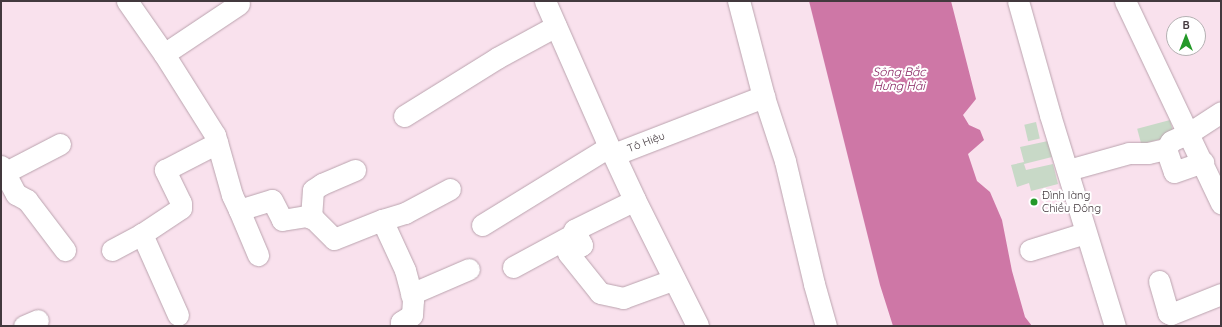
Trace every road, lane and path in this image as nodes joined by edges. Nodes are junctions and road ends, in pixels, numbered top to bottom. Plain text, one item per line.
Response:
1 (127, 1) edge
2 (545, 1) edge
3 (739, 1) edge
4 (1018, 1) edge
5 (1125, 1) edge
6 (239, 4) dead end
7 (556, 26) junction
8 (164, 54) junction
9 (764, 97) junction
10 (1221, 112) edge
11 (404, 116) dead end
12 (1189, 133) junction
13 (217, 143) junction
14 (60, 144) dead end
15 (1166, 149) junction
16 (612, 151) junction
17 (1203, 162) junction
18 (2, 170) edge
19 (355, 170) dead end
20 (1068, 170) junction
21 (450, 190) dead end
22 (8, 198) edge
23 (635, 200) junction
24 (1221, 203) edge
25 (238, 210) junction
26 (311, 218) junction
27 (382, 220) junction
28 (482, 225) dead end
29 (576, 233) junction
30 (1085, 233) junction
31 (142, 234) junction
32 (64, 250) dead end
33 (112, 250) dead end
34 (1030, 250) dead end
35 (258, 256) dead end
36 (513, 267) dead end
37 (469, 269) dead end
38 (675, 279) junction
39 (1159, 281) dead end
40 (411, 294) junction
41 (1221, 294) edge
42 (178, 315) dead end
43 (401, 326) edge
44 (698, 326) edge
45 (826, 326) edge
46 (1115, 326) edge

1 - 8 street
2 - 7 street
3 - 9 main road
4 - 20 street
5 - 12 street
6 - 8 street
7 - 11 street
7 - 16 street
8 - 13 street
9 - 16 main road, Tô Hiệu
9 - 45 street
10 - 12 street
12 - 15 street
12 - 17 street
13 - 25 street
13 - 31 street
14 - 18 street
15 - 17 street
15 - 20 street
16 - 23 main road, Tô Hiệu
16 - 28 street
17 - 24 street
18 - 22 street
19 - 26 street
20 - 30 street
21 - 27 street
22 - 32 street
23 - 29 street
23 - 38 main road, Tô Hiệu
25 - 26 street
25 - 35 street
26 - 27 street
27 - 40 street
29 - 36 street
29 - 38 street
30 - 34 street
30 - 46 street
31 - 33 street
31 - 42 street
37 - 40 street
38 - 44 main road, Tô Hiệu
39 - 41 street
40 - 43 street

